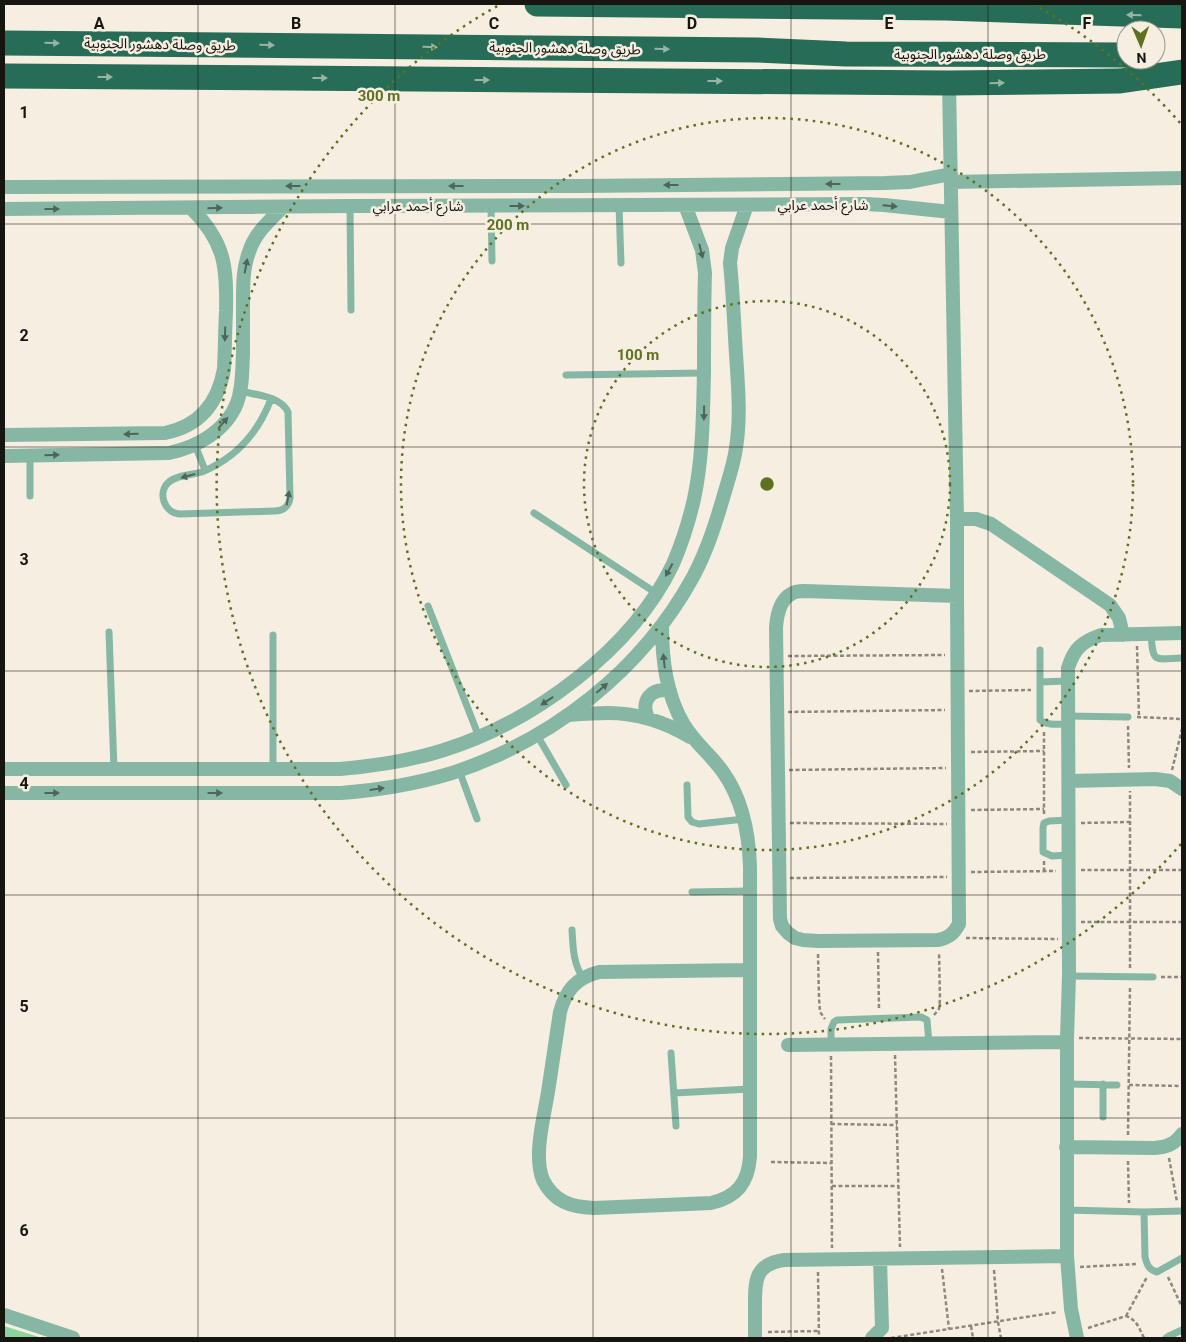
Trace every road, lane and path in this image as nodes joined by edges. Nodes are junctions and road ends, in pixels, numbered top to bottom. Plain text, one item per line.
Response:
1 (537, 4) edge
2 (1182, 16) edge
3 (4, 43) edge
4 (1116, 55) edge
5 (1166, 60) edge
6 (1182, 62) edge
7 (1182, 72) edge
8 (4, 76) edge
9 (949, 83) junction
10 (951, 178) junction
11 (1182, 178) edge
12 (579, 186) junction
13 (4, 187) edge
14 (579, 205) junction
15 (619, 205) junction
16 (685, 205) junction
17 (747, 205) junction
18 (350, 206) junction
19 (491, 206) junction
20 (283, 207) junction
21 (192, 208) junction
22 (4, 209) edge
23 (952, 212) junction
24 (492, 261) dead end
25 (621, 262) dead end
26 (351, 310) dead end
27 (704, 373) junction
28 (566, 375) dead end
29 (240, 391) junction
30 (271, 399) junction
31 (4, 435) edge
32 (195, 445) junction
33 (4, 456) edge
34 (30, 456) junction
35 (205, 470) junction
36 (30, 496) dead end
37 (534, 513) dead end
38 (957, 519) junction
39 (656, 592) junction
40 (957, 596) junction
41 (428, 606) dead end
42 (662, 625) junction
43 (109, 632) dead end
44 (1182, 633) edge
45 (1144, 634) junction
46 (273, 635) dead end
47 (1123, 635) junction
48 (1040, 650) dead end
49 (956, 655) junction
50 (776, 656) junction
51 (1182, 658) edge
52 (1067, 681) junction
53 (1040, 682) junction
54 (1040, 690) junction
55 (670, 691) junction
56 (956, 691) junction
57 (956, 710) junction
58 (777, 712) junction
59 (569, 715) junction
60 (1128, 717) junction
61 (1138, 717) junction
62 (648, 718) junction
63 (1182, 719) edge
64 (1067, 720) junction
65 (1044, 723) junction
66 (1182, 729) edge
67 (537, 735) junction
68 (479, 737) junction
69 (693, 738) junction
70 (1044, 751) junction
71 (958, 753) junction
72 (958, 768) junction
73 (4, 769) edge
74 (114, 769) junction
75 (242, 770) junction
76 (274, 770) junction
77 (460, 770) junction
78 (777, 770) junction
79 (1130, 780) junction
80 (1069, 781) junction
81 (1170, 781) junction
82 (566, 785) dead end
83 (687, 786) dead end
84 (1182, 789) edge
85 (4, 793) edge
86 (242, 793) junction
87 (1044, 808) junction
88 (958, 817) junction
89 (477, 819) dead end
90 (744, 819) junction
91 (1069, 822) junction
92 (1130, 822) junction
93 (778, 823) junction
94 (1044, 823) junction
95 (1069, 855) junction
96 (959, 877) junction
97 (779, 878) junction
98 (750, 891) junction
99 (692, 892) dead end
100 (1069, 922) junction
101 (1130, 922) junction
102 (1182, 922) edge
103 (572, 930) dead end
104 (942, 939) junction
105 (1069, 939) junction
106 (818, 941) junction
107 (877, 941) junction
108 (750, 970) junction
109 (1069, 976) junction
110 (1130, 977) junction
111 (1153, 977) joint
112 (1182, 977) edge
113 (583, 978) junction
114 (879, 1018) junction
115 (927, 1020) junction
116 (832, 1025) junction
117 (1129, 1038) junction
118 (1182, 1039) edge
119 (1067, 1040) junction
120 (831, 1044) junction
121 (894, 1044) junction
122 (929, 1044) junction
123 (788, 1045) dead end
124 (671, 1053) dead end
125 (1067, 1084) junction
126 (1103, 1084) junction
127 (1117, 1085) joint
128 (1128, 1085) junction
129 (1182, 1086) edge
130 (750, 1089) junction
131 (674, 1093) junction
132 (1103, 1116) dead end
133 (832, 1124) junction
134 (897, 1125) junction
135 (676, 1126) dead end
136 (1182, 1134) edge
137 (1066, 1147) junction
138 (1167, 1147) junction
139 (1128, 1148) junction
140 (771, 1162) dead end
141 (832, 1163) junction
142 (832, 1186) junction
143 (898, 1186) junction
144 (1066, 1210) junction
145 (1181, 1211) edge
146 (1128, 1212) junction
147 (1144, 1212) junction
148 (993, 1257) junction
149 (941, 1258) junction
150 (1182, 1258) edge
151 (880, 1259) junction
152 (900, 1259) junction
153 (825, 1260) junction
154 (1067, 1262) junction
155 (1148, 1267) junction
156 (1164, 1268) junction
157 (1182, 1307) edge
158 (1071, 1310) junction
159 (4, 1315) edge
160 (1126, 1316) junction
161 (998, 1322) junction
162 (971, 1326) junction
163 (949, 1329) junction
164 (1182, 1330) edge
165 (819, 1331) junction
166 (755, 1335) edge
167 (1077, 1335) edge
168 (883, 1336) edge
169 (73, 1338) edge
170 (819, 1338) edge
171 (974, 1338) edge
172 (1000, 1338) edge
173 (1144, 1338) edge
174 (1166, 1338) edge

2 -> 1 highway
3 -> 4 highway, طريق وصلة دهشور الجنوبية
5 - 6 highway
9 -> 7 highway
8 -> 9 highway
9 - 10 street
10 - 11 street
10 -> 12 street
10 - 23 street
12 -> 13 street
12 - 14 street
14 - 15 street, شارع أحمد عرابي
19 -> 14 street, شارع أحمد عرابي
15 - 16 street, شارع أحمد عرابي
15 - 25 lane
16 - 17 street, شارع أحمد عرابي
16 -> 27 street
17 -> 23 street, شارع أحمد عرابي
17 - 42 street
18 - 19 street, شارع أحمد عرابي
18 - 20 street, شارع أحمد عرابي
18 - 26 lane
19 - 24 lane
21 -> 20 street, شارع أحمد عرابي
29 -> 20 street
22 -> 21 street, شارع أحمد عرابي
21 -> 31 street
23 - 38 street
27 - 28 lane
27 -> 39 street
29 - 30 lane
32 -> 29 street
30 - 35 lane
35 -> 30 lane
34 -> 32 street
32 - 35 lane
33 - 34 street
34 - 36 lane
37 - 39 lane
38 - 40 street
38 - 47 street
39 -> 68 street
40 - 49 street
40 - 50 street
41 - 68 lane
55 -> 42 street
59 -> 42 street
43 - 74 lane
44 - 45 street
45 - 47 street
45 - 51 lane
45 - 61 path
46 - 76 lane
47 - 52 street
48 - 53 lane
49 - 50 path
49 - 56 street
50 - 58 street
52 - 53 lane
52 - 64 street
53 - 54 lane
54 - 56 path
54 - 65 lane
55 - 62 street
55 - 69 street
56 - 57 street
57 - 58 path
57 - 71 street
58 - 78 street
59 - 62 street
59 - 67 street
60 - 61 path
60 - 64 lane
60 - 79 path
61 - 63 path
62 - 69 street
64 - 65 lane
64 - 80 street
65 - 70 path
66 - 81 path
67 - 77 street
67 - 82 lane
68 - 76 street
69 - 90 street
70 - 71 path
70 - 87 path
71 - 72 street
72 - 78 path
72 - 88 street
73 - 74 street
74 - 75 street
75 - 76 street
75 - 86 street
86 -> 77 street
77 - 89 lane
78 - 93 street
79 - 80 street
79 - 81 street
79 - 92 path
80 - 91 street
81 - 84 street
83 - 90 lane
85 -> 86 street
87 - 88 path
87 - 94 path
88 - 93 path
88 - 96 street
90 - 98 street
91 - 92 path
91 - 94 lane
91 - 95 street
92 - 101 path
93 - 97 street
94 - 95 lane
95 - 100 street
96 - 97 path
96 - 104 street
97 - 106 street
98 - 99 lane
98 - 108 street
100 - 101 path
100 - 105 street
101 - 102 path
101 - 110 path
103 - 113 lane
104 - 105 path
104 - 107 street
104 - 115 path
105 - 109 street
106 - 107 street
106 - 116 path
107 - 114 path
108 - 113 street
108 - 130 street
109 - 110 lane
109 - 119 street
110 - 111 lane
110 - 117 path
111 - 112 path
113 - 130 street
114 - 115 lane
114 - 116 lane
115 - 122 lane
116 - 120 lane
117 - 118 path
117 - 119 path
117 - 128 path
119 - 122 street
119 - 125 street
120 - 121 street
120 - 123 street
120 - 133 path
121 - 122 street
121 - 134 path
124 - 131 lane
125 - 126 lane
125 - 137 street
126 - 127 lane
126 - 132 lane
127 - 128 path
128 - 129 path
128 - 139 path
130 - 131 lane
131 - 135 lane
133 - 134 path
133 - 141 path
134 - 143 path
136 - 138 street
137 - 139 street
137 - 144 street
138 - 139 street
138 - 145 path
139 - 146 path
140 - 141 path
141 - 142 path
142 - 143 path
142 - 153 path
143 - 152 path
144 - 146 lane
144 - 154 street
145 - 147 lane
146 - 147 lane
147 - 155 lane
148 - 149 street
148 - 154 street
148 - 161 path
149 - 152 street
149 - 163 path
150 - 156 lane
151 - 152 street
151 - 153 street
151 - 168 street
153 - 165 path
153 - 166 street
154 - 155 path
154 - 158 street
155 - 156 lane
155 - 160 path
156 - 157 path
158 - 161 path
158 - 167 street
159 - 169 street
160 - 167 path
160 - 173 path
161 - 162 path
161 - 172 path
162 - 163 path
162 - 171 path
163 - 168 path
164 - 174 lane
165 - 166 path
165 - 170 path

